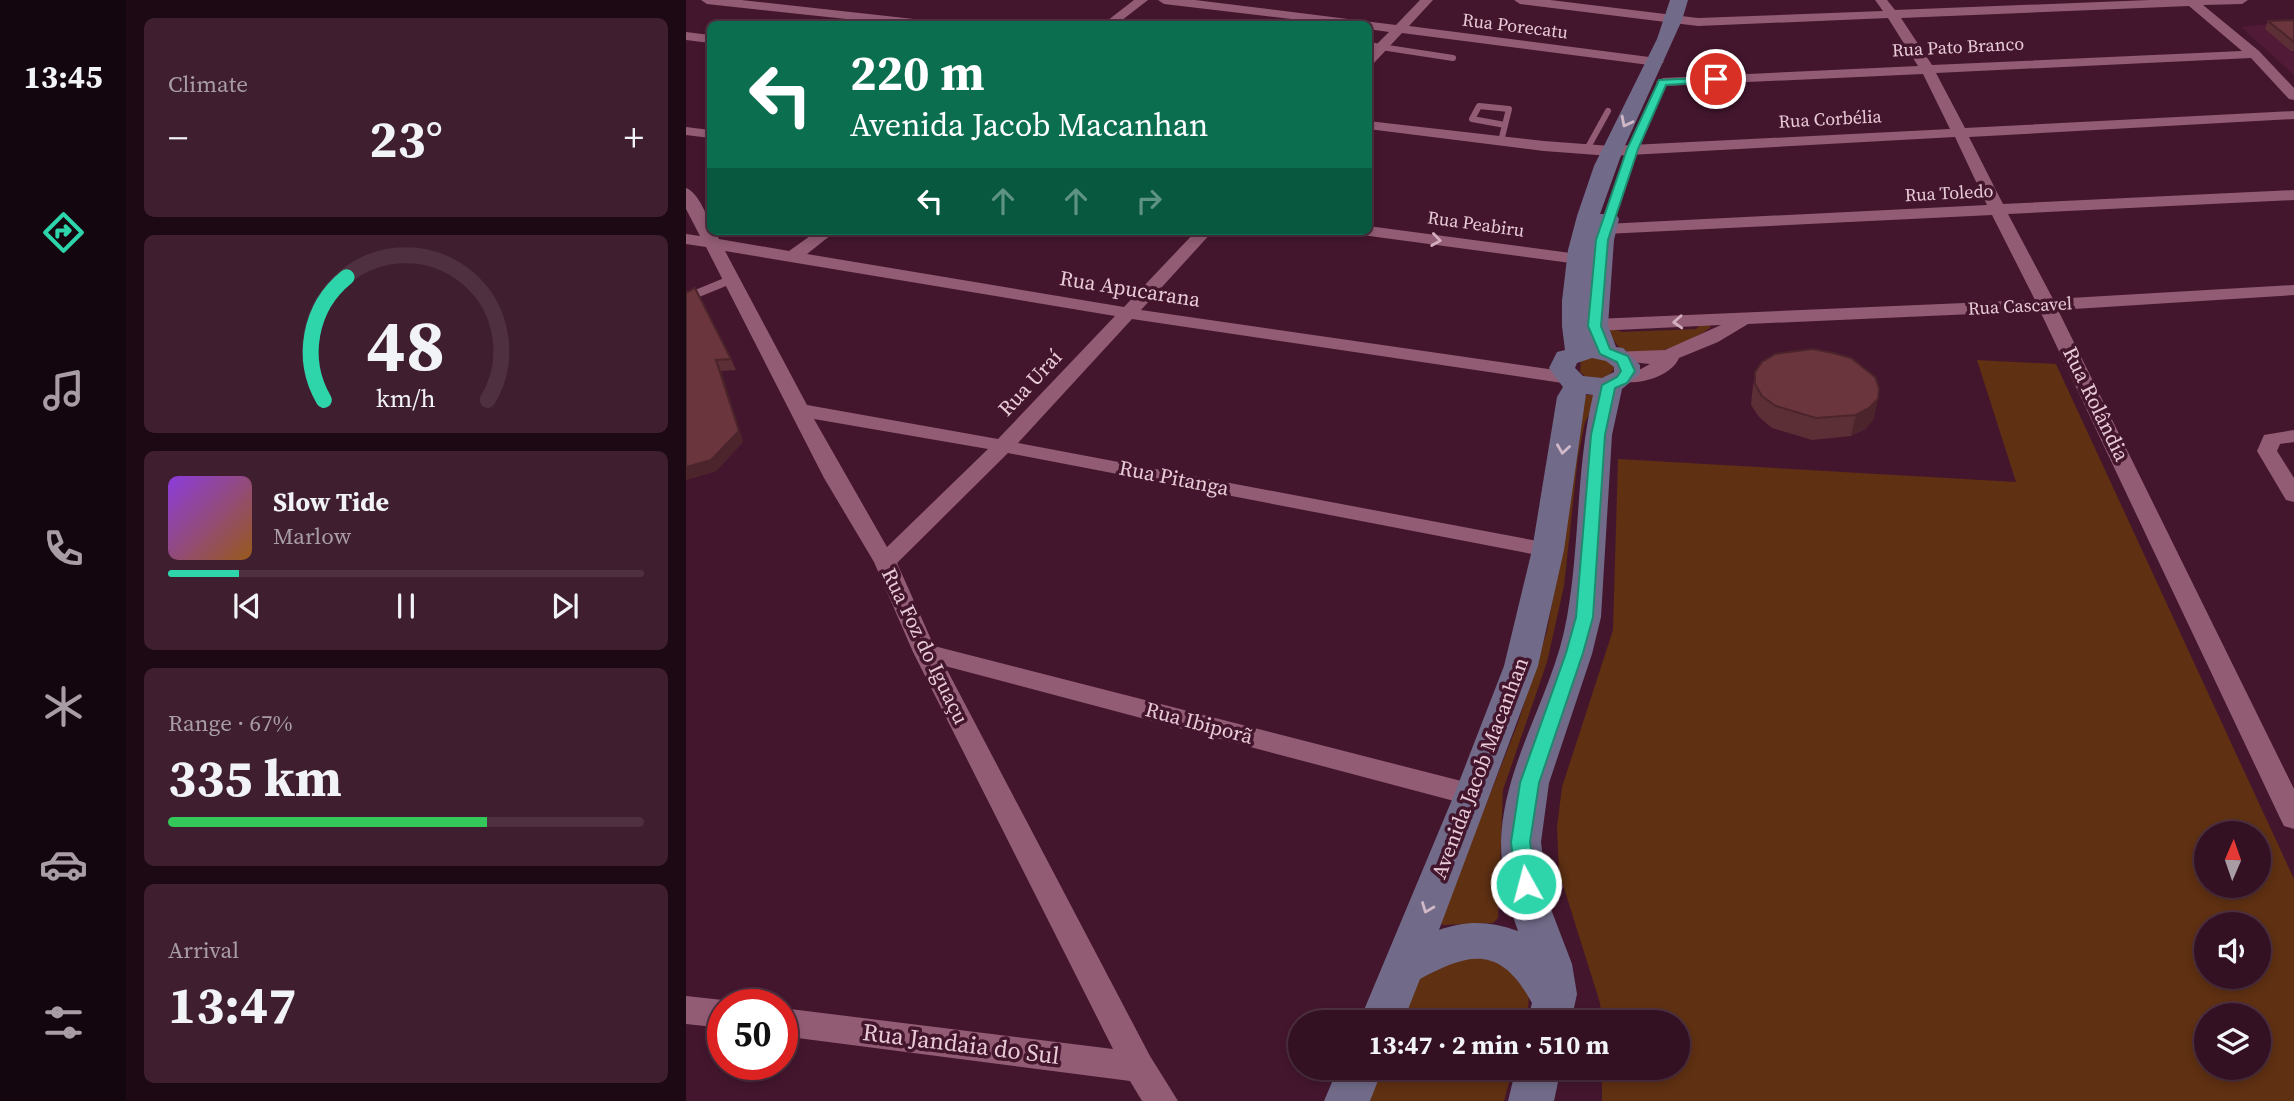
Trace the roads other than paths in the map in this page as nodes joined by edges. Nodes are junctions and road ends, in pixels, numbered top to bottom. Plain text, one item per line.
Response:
1 (707, 0) edge
2 (1142, 0) edge
3 (1164, 0) edge
4 (1427, 0) edge
5 (1520, 0) edge
6 (1679, 0) edge
7 (2242, 0) edge
8 (2190, 1) edge
9 (852, 5) dead end
10 (1886, 7) edge
11 (1686, 14) edge
12 (835, 15) junction
13 (894, 21) edge
14 (1114, 21) edge
15 (1336, 21) edge
16 (1372, 26) edge
17 (1398, 29) junction
18 (686, 36) edge
19 (707, 39) edge
20 (1375, 46) edge
21 (2255, 54) junction
22 (1453, 58) dead end
23 (1928, 68) junction
24 (1660, 72) junction
25 (2294, 96) edge
26 (1608, 111) dead end
27 (2294, 115) edge
28 (1372, 125) edge
29 (1505, 125) junction
30 (686, 131) edge
31 (1957, 132) junction
32 (707, 134) edge
33 (1501, 141) junction
34 (1587, 149) junction
35 (1622, 150) junction
36 (686, 193) edge
37 (2294, 195) edge
38 (1998, 210) junction
39 (1605, 229) junction
40 (1372, 232) edge
41 (707, 233) edge
42 (708, 235) edge
43 (823, 235) edge
44 (1201, 235) edge
45 (686, 239) edge
46 (711, 241) junction
47 (794, 256) junction
48 (1578, 259) junction
49 (730, 280) junction
50 (2294, 290) edge
51 (686, 298) edge
52 (2048, 305) junction
53 (1127, 313) junction
54 (1746, 319) junction
55 (1595, 326) junction
56 (1598, 369) junction
57 (800, 410) junction
58 (2294, 436) edge
59 (1003, 446) junction
60 (2294, 495) edge
61 (1548, 550) junction
62 (885, 562) junction
63 (925, 652) junction
64 (1473, 795) junction
65 (2294, 818) edge
66 (1405, 966) junction
67 (686, 1010) edge
68 (1386, 1010) edge
69 (1550, 1010) edge
70 (1551, 1010) edge
71 (707, 1012) edge
72 (798, 1024) edge
73 (1139, 1067) junction
74 (1357, 1080) edge
75 (1536, 1080) edge
76 (1161, 1101) edge
77 (1347, 1101) edge
78 (1531, 1101) edge

1 - 12 street
2 - 14 street
3 - 15 street
4 - 17 street
5 - 11 street
6 - 11 main road, Avenida Jacob Macanhan
7 - 8 street
8 - 10 street
8 - 21 street
9 - 12 street
10 - 11 street
10 - 23 street, Rua Rolândia
11 - 24 main road, Avenida Jacob Macanhan
12 - 13 street
16 - 17 street, Rua Porecatu
17 - 20 street
17 - 24 street, Rua Porecatu
18 - 19 street
20 - 22 lane
21 - 23 street, Rua Pato Branco
21 - 25 street
23 - 24 street, Rua Pato Branco
23 - 31 street, Rua Rolândia
24 - 35 main road, Avenida Jacob Macanhan
26 - 34 lane
27 - 31 street, Rua Corbélia
28 - 33 street, Rua Corbélia
29 - 29 lane
29 - 33 lane
30 - 32 street
31 - 35 street, Rua Corbélia
31 - 38 street, Rua Rolândia
33 - 34 street, Rua Corbélia
34 - 35 street, Rua Corbélia
35 - 39 main road, Avenida Jacob Macanhan
35 - 48 main road, Avenida Jacob Macanhan
36 - 41 street, Rua Foz do Iguaçu
37 - 38 street, Rua Toledo
38 - 39 street, Rua Toledo
38 - 52 street, Rua Rolândia
39 - 55 main road, Avenida Jacob Macanhan
40 -> 48 street, Rua Peabiru
42 - 46 street, Rua Foz do Iguaçu
43 - 47 street
44 - 53 street, Rua Uraí
45 - 46 street, Rua Apucarana
46 - 47 street, Rua Apucarana
46 - 49 street, Rua Foz do Iguaçu
47 - 53 street, Rua Apucarana
48 - 56 main road, Avenida Jacob Macanhan
49 - 51 lane
49 - 57 street, Rua Foz do Iguaçu
50 - 52 street, Rua Cascavel
52 - 54 street, Rua Cascavel
52 - 65 street, Rua Rolândia
53 - 56 street, Rua Apucarana
53 - 59 street, Rua Uraí
54 -> 55 street, Rua Cascavel
54 - 56 street, Rua Cascavel
55 - 56 main road, Avenida Jacob Macanhan
56 -> 61 main road, Avenida Jacob Macanhan
56 - 70 main road, Avenida Jacob Macanhan
57 - 59 street, Rua Pitanga
57 - 62 street, Rua Foz do Iguaçu
58 - 60 street
59 - 61 street, Rua Pitanga
59 - 62 street, Rua Uraí
61 - 64 main road, Avenida Jacob Macanhan
62 - 63 street, Rua Foz do Iguaçu
63 - 64 street, Rua Ibiporã
63 - 73 street, Rua Foz do Iguaçu
64 -> 66 main road, Avenida Jacob Macanhan
66 - 68 main road, Avenida Jacob Macanhan
66 - 69 main road
67 - 71 street
72 - 73 street, Rua Jandaia do Sul
73 - 76 street, Rua Foz do Iguaçu
74 - 77 main road
75 - 78 main road

